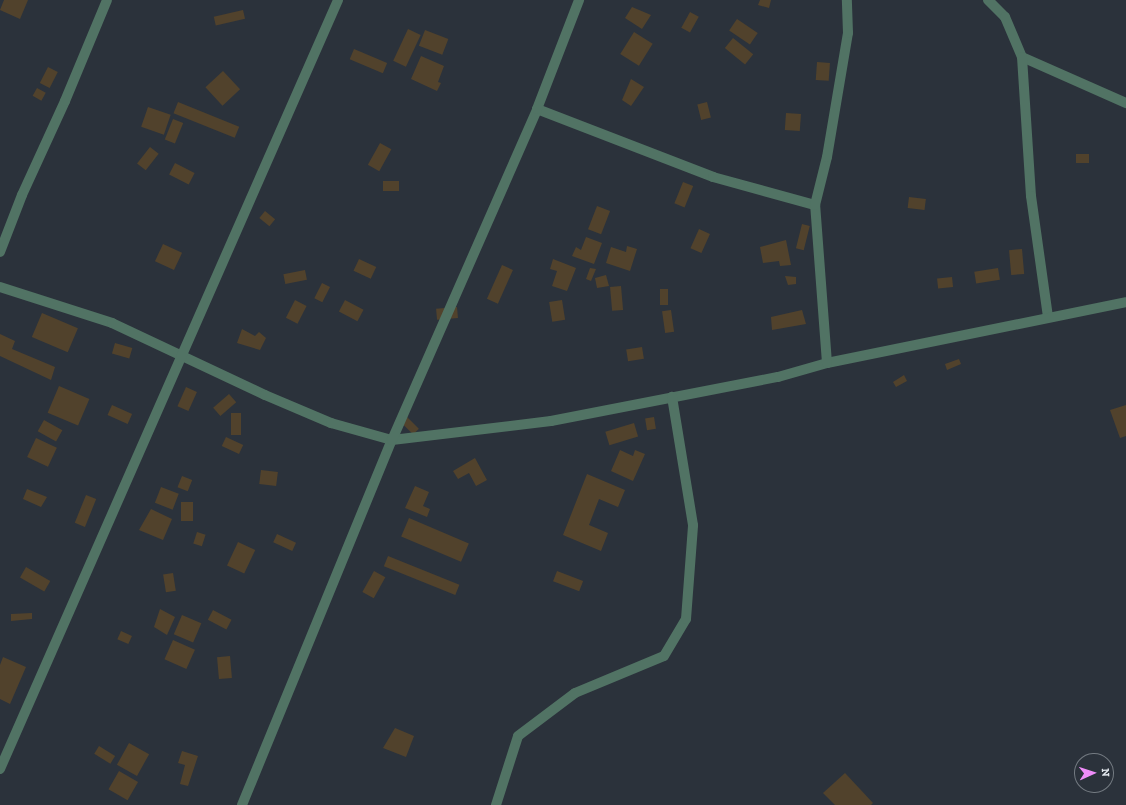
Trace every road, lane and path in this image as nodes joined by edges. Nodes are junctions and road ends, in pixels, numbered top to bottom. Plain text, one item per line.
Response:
1 (107, 0) edge
2 (338, 0) edge
3 (579, 0) edge
4 (847, 0) edge
5 (988, 0) edge
6 (1022, 57) junction
7 (1126, 103) edge
8 (536, 109) junction
9 (815, 205) junction
10 (0, 252) edge
11 (0, 287) edge
12 (1126, 302) edge
13 (1048, 317) junction
14 (181, 355) junction
15 (827, 364) junction
16 (672, 397) junction
17 (392, 440) junction
18 (0, 769) edge
19 (242, 805) edge
20 (496, 805) edge

1 - 10 street
2 - 14 street
3 - 8 street
4 - 9 street
5 - 6 street
6 - 7 street
6 - 13 street
8 - 9 street
8 - 17 street
9 - 15 street
11 - 14 street
12 - 13 street
13 - 15 street
14 - 17 street
14 - 18 street
15 - 16 street
16 - 17 street
16 - 20 street
17 - 19 street

